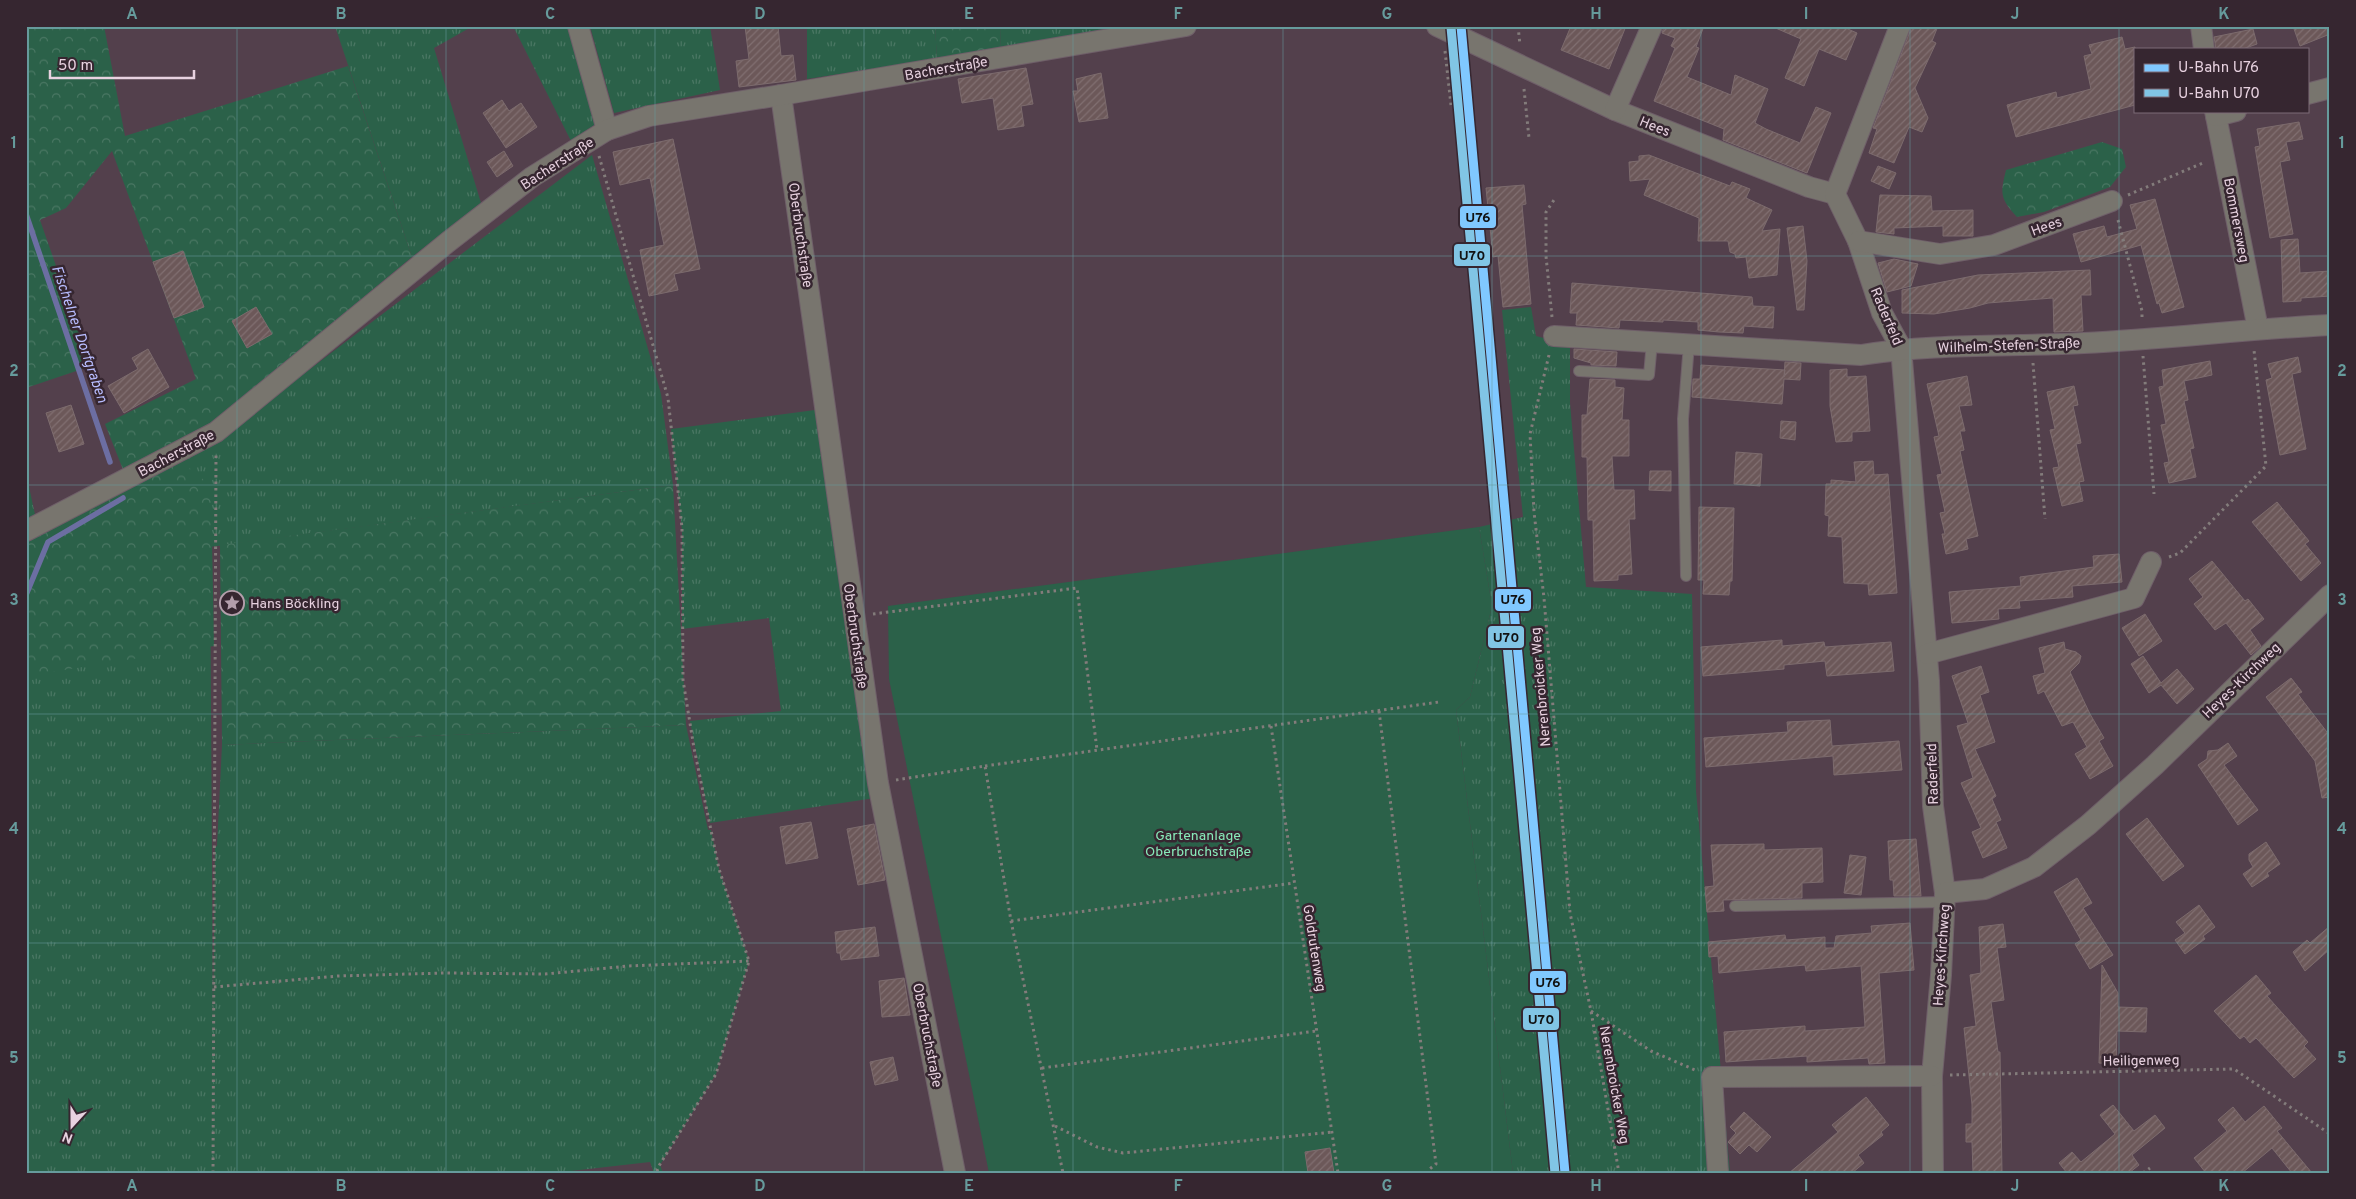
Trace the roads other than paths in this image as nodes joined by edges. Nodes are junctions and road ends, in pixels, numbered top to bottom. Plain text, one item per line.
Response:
1 (578, 26) edge
2 (1186, 26) edge
3 (1437, 26) edge
4 (1652, 26) edge
5 (1900, 26) edge
6 (2200, 26) edge
7 (2204, 48) edge
8 (2330, 88) edge
9 (2308, 94) edge
10 (781, 96) junction
11 (1615, 110) junction
12 (2229, 112) edge
13 (2216, 114) edge
14 (607, 130) junction
15 (1835, 194) junction
16 (2112, 201) road end
17 (1858, 241) junction
18 (2330, 325) edge
19 (2258, 328) junction
20 (1554, 336) road end
21 (1652, 342) junction
22 (1688, 344) junction
23 (1902, 348) junction
24 (1579, 371) dead end
25 (26, 530) edge
26 (2151, 562) road end
27 (1686, 576) dead end
28 (2330, 595) edge
29 (1927, 654) junction
30 (1945, 897) junction
31 (1734, 906) dead end
32 (1932, 1076) junction
33 (955, 1173) edge
34 (1718, 1173) edge
35 (1933, 1173) edge

1 - 14 street
2 - 10 street, Bacherstraße
3 - 11 street, Hees
4 - 11 street
5 - 15 street
6 - 7 street
8 - 9 street
10 - 14 street, Bacherstraße
10 - 33 street, Oberbruchstraße
11 - 15 street, Hees
12 - 13 street
13 - 19 street, Bommersweg
14 - 25 street, Bacherstraße
15 - 17 street, Raderfeld
16 - 17 street, Hees
17 - 23 street, Raderfeld
18 - 19 street, Wilhelm-Stefen-Straße
19 - 23 street, Wilhelm-Stefen-Straße
20 - 21 street, Wilhelm-Stefen-Straße
21 - 22 street, Wilhelm-Stefen-Straße
21 - 24 lane
22 - 23 street, Wilhelm-Stefen-Straße
22 - 27 lane
23 - 29 street, Raderfeld
26 - 29 street
28 - 30 street, Heyes-Kirchweg
29 - 30 street, Raderfeld
30 - 31 lane
30 - 32 street, Heyes-Kirchweg
32 - 34 street
32 - 35 street, Heyes-Kirchweg

